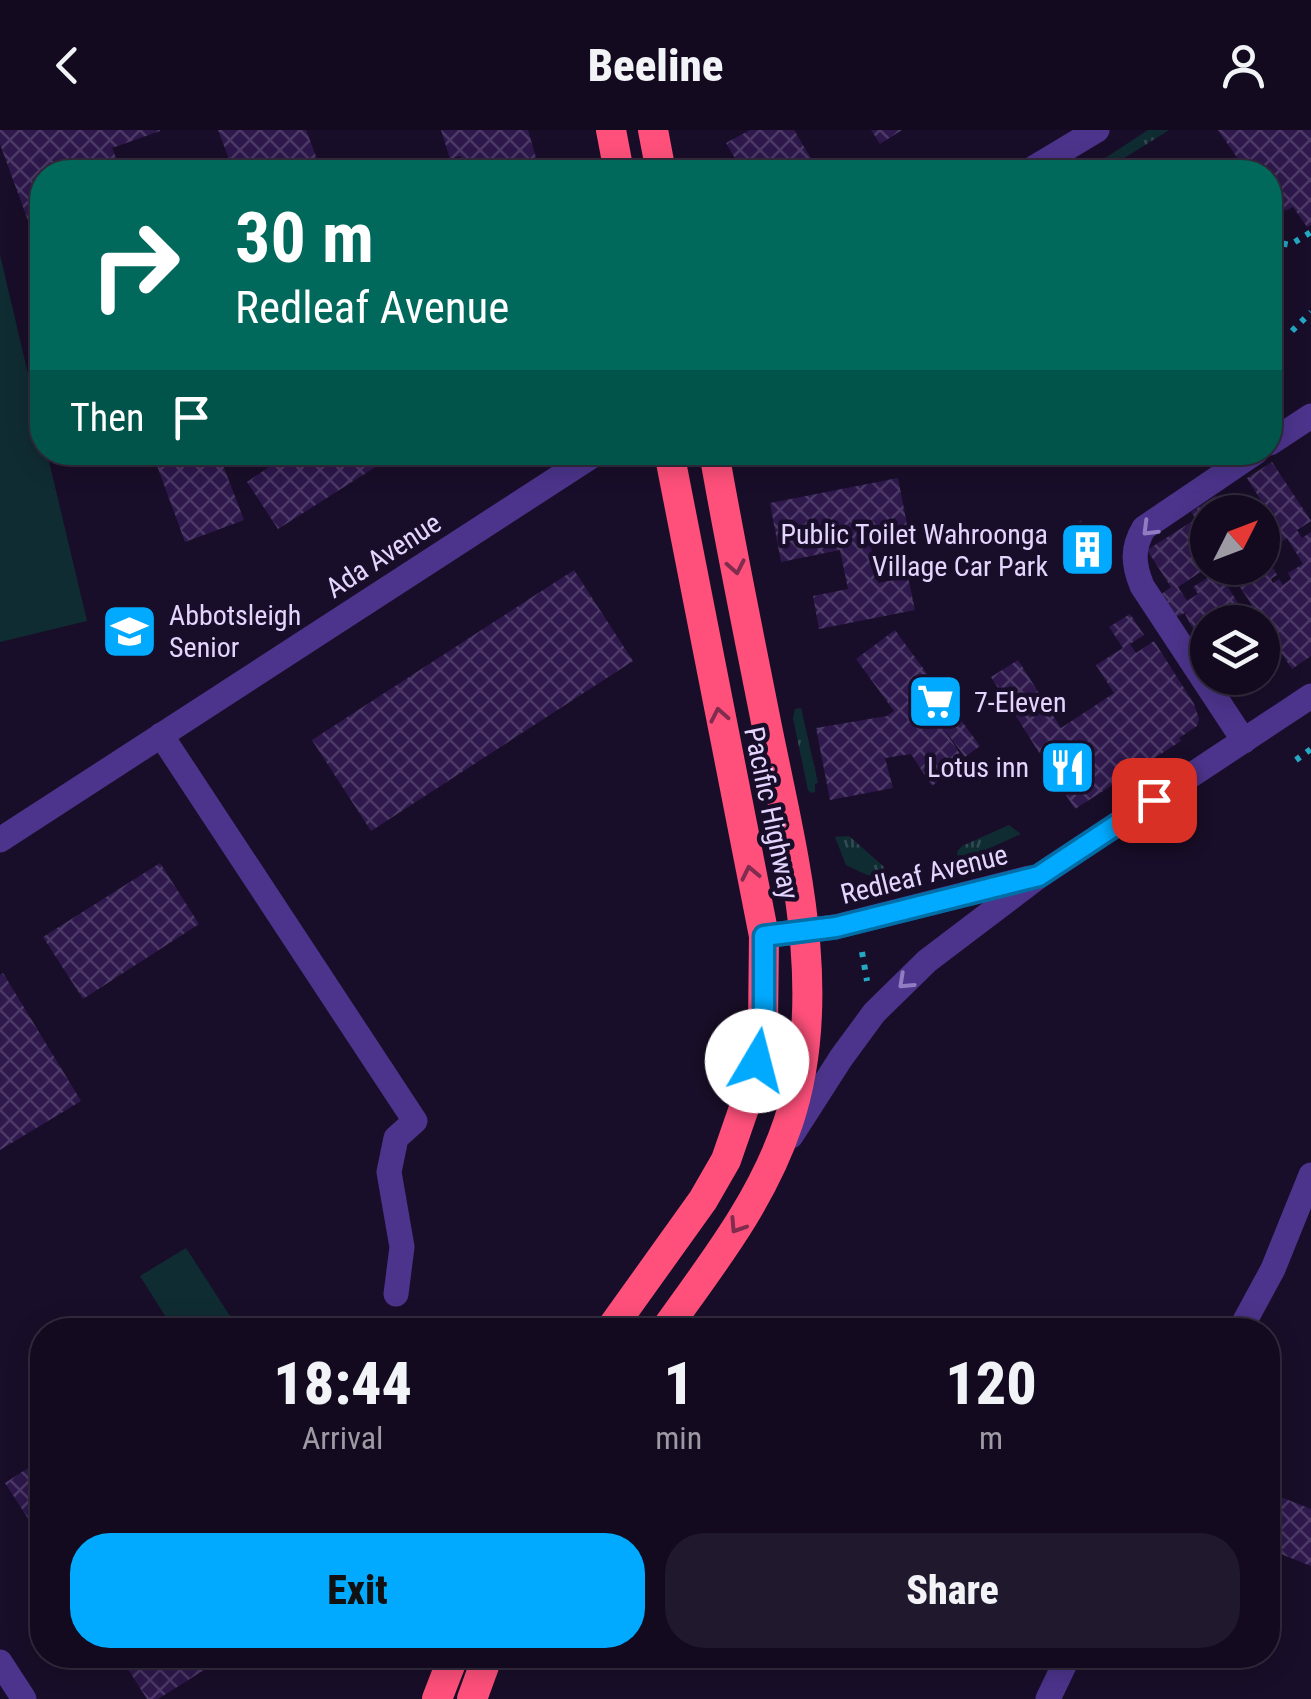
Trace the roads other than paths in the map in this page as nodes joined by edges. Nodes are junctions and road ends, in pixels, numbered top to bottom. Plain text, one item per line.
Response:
1 (611, 130) edge
2 (653, 130) edge
3 (1097, 130) edge
4 (617, 160) edge
5 (659, 160) edge
6 (1048, 160) edge
7 (1311, 416) edge
8 (1282, 436) edge
9 (578, 465) edge
10 (671, 465) edge
11 (717, 465) edge
12 (1237, 465) edge
13 (1308, 706) edge
14 (161, 735) junction
15 (1244, 741) junction
16 (0, 840) edge
17 (1039, 876) junction
18 (804, 931) junction
19 (764, 936) junction
20 (1311, 1175) edge
21 (764, 1184) junction
22 (396, 1294) dead end
23 (619, 1318) edge
24 (674, 1318) edge
25 (1246, 1318) edge
26 (0, 1662) edge
27 (449, 1668) edge
28 (483, 1668) edge
29 (1063, 1668) edge
30 (24, 1699) edge
31 (437, 1699) edge
32 (472, 1699) edge
33 (1048, 1699) edge

1 - 4 highway
2 - 5 highway
3 - 6 street
7 - 8 street
9 - 14 street, Ada Avenue
19 -> 10 highway, Pacific Highway
11 -> 18 highway, Pacific Highway
12 -> 15 street
13 - 15 street, Redleaf Avenue
14 - 16 street, Ada Avenue
14 - 22 street
15 - 17 street, Redleaf Avenue
17 - 18 street, Redleaf Avenue
17 -> 21 street, Redleaf Avenue
18 - 19 street, Redleaf Avenue
18 - 21 highway, Pacific Highway
19 - 23 highway, Pacific Highway
20 - 25 street
21 -> 24 highway, Pacific Highway
26 - 30 street
27 - 31 highway
28 - 32 highway
29 - 33 street

